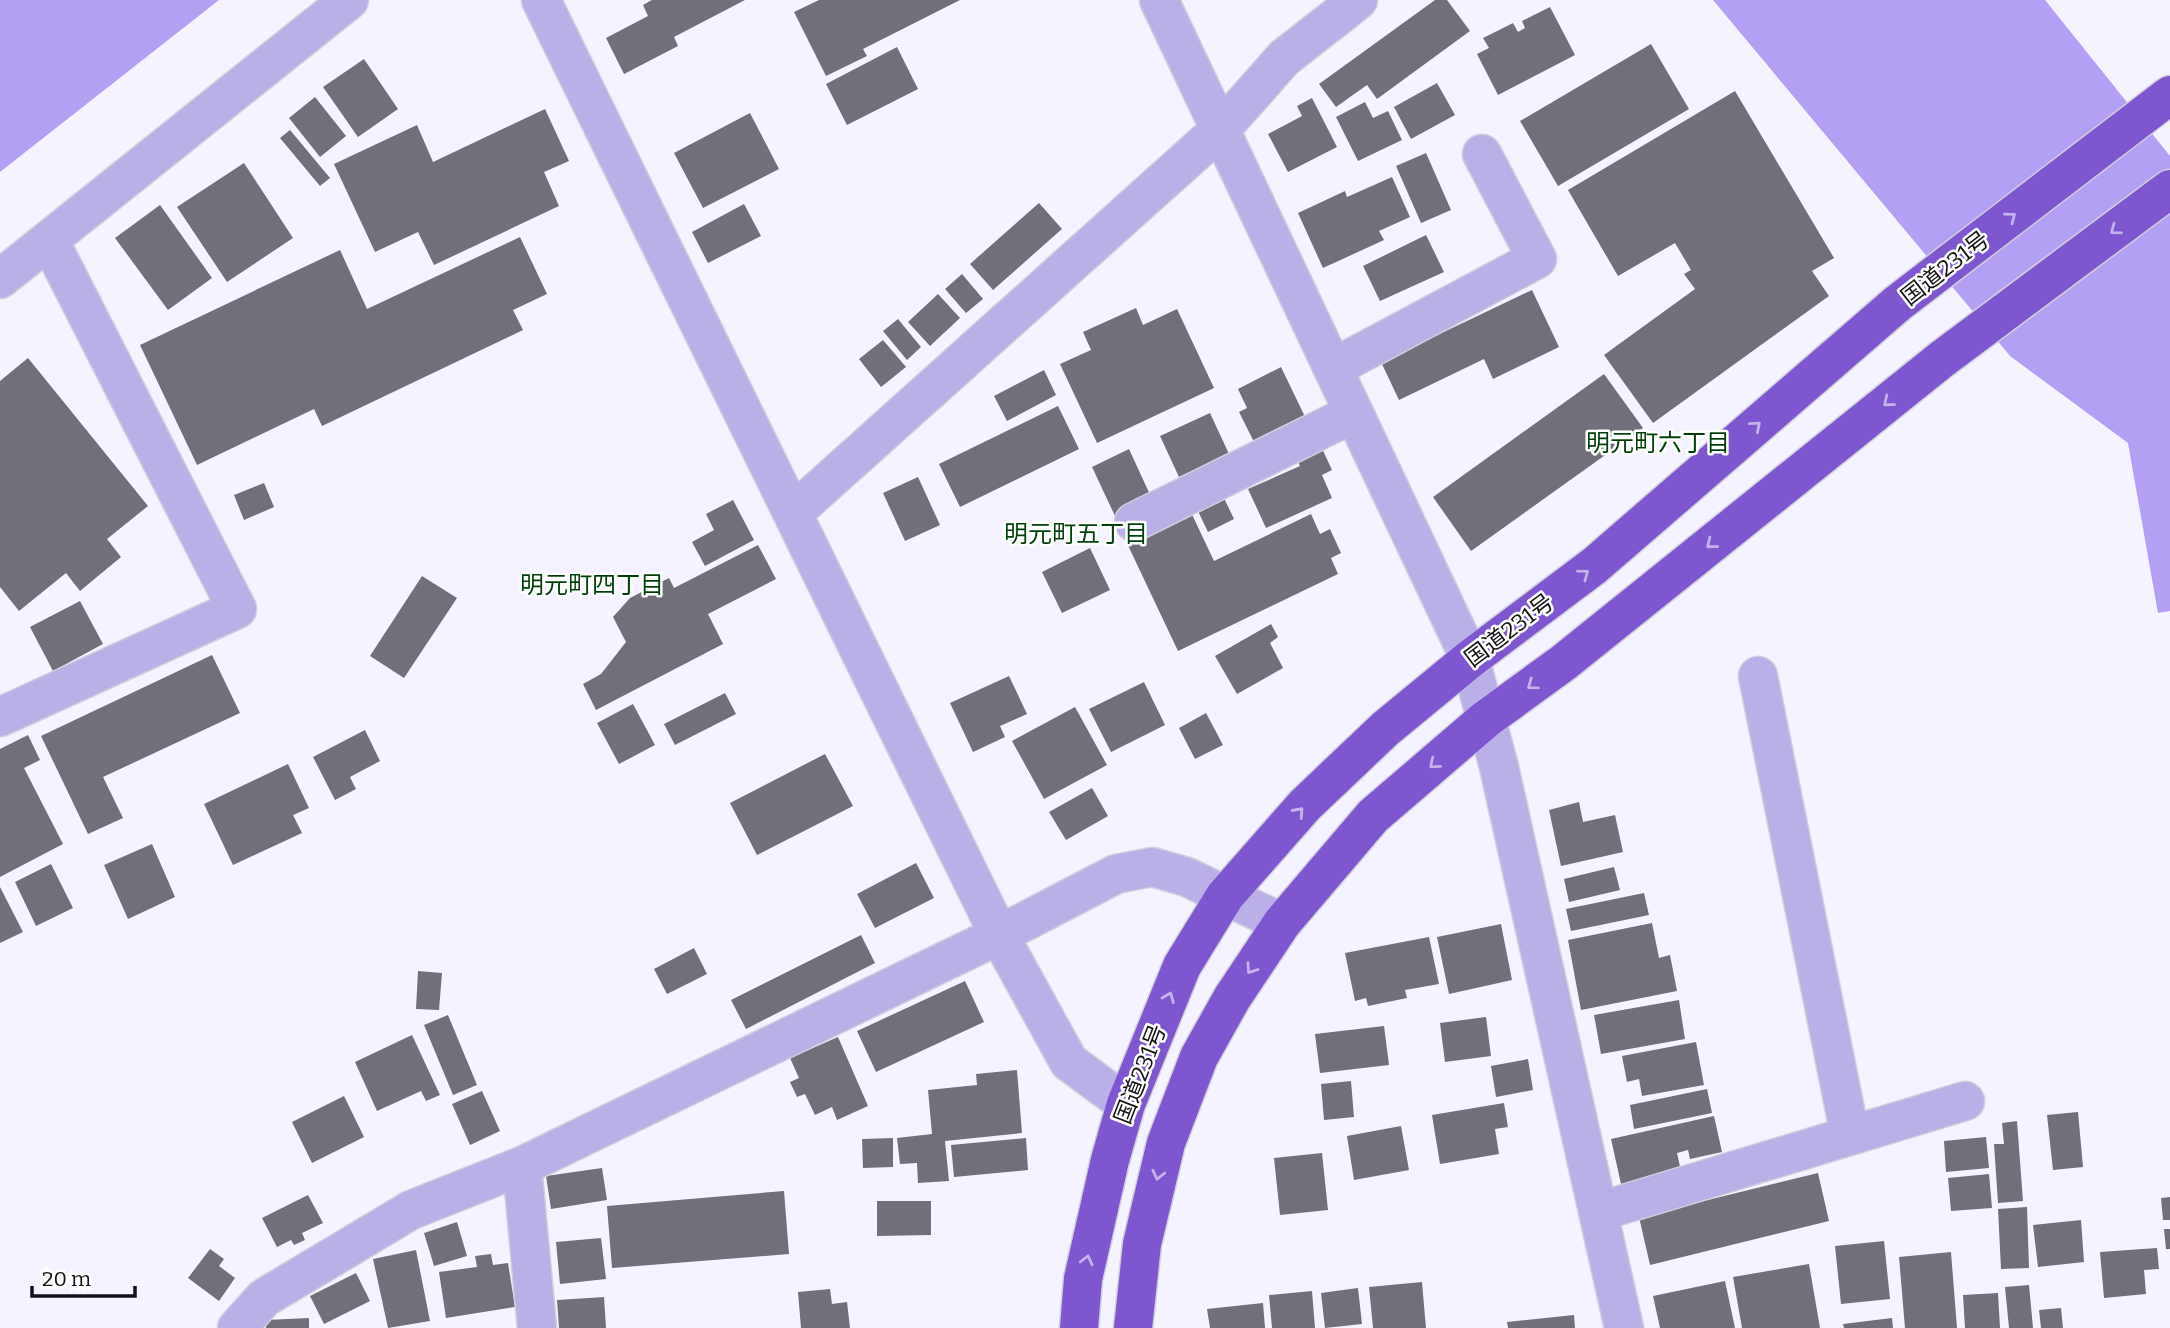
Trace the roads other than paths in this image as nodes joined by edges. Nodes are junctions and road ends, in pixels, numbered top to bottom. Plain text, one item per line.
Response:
1 (349, 0) edge
2 (541, 0) edge
3 (1159, 0) edge
4 (1358, 0) edge
5 (2168, 97) edge
6 (1221, 129) junction
7 (1482, 154) dead end
8 (2170, 189) edge
9 (49, 240) junction
10 (0, 279) edge
11 (1333, 368) junction
12 (1354, 413) junction
13 (793, 513) junction
14 (1134, 522) dead end
15 (1471, 659) junction
16 (1758, 677) dead end
17 (0, 717) edge
18 (1486, 719) junction
19 (1225, 896) junction
20 (1282, 923) junction
21 (999, 935) junction
22 (1965, 1101) dead end
23 (1126, 1104) junction
24 (1850, 1135) junction
25 (522, 1166) junction
26 (1598, 1212) junction
27 (237, 1328) edge
28 (537, 1328) edge
29 (1079, 1328) edge
30 (1133, 1328) edge
31 (1624, 1328) edge

1 - 9 street
2 - 13 street
3 - 6 street
4 - 6 street
15 -> 5 highway, 国道231号
6 - 11 street
6 - 13 street
7 - 11 street
8 -> 18 highway
9 - 10 street
9 - 17 street
11 - 12 street
12 - 14 street
12 - 15 street
13 - 21 street
15 - 18 street
19 -> 15 highway, 国道231号
16 - 24 street
18 -> 20 highway
18 - 26 street
19 - 20 street
19 - 21 street
23 -> 19 highway, 国道231号
20 -> 30 highway
21 - 23 street
21 - 25 street
22 - 24 street
29 -> 23 highway, 国道231号
24 - 26 street
25 - 27 street
25 - 28 street
26 - 31 street

